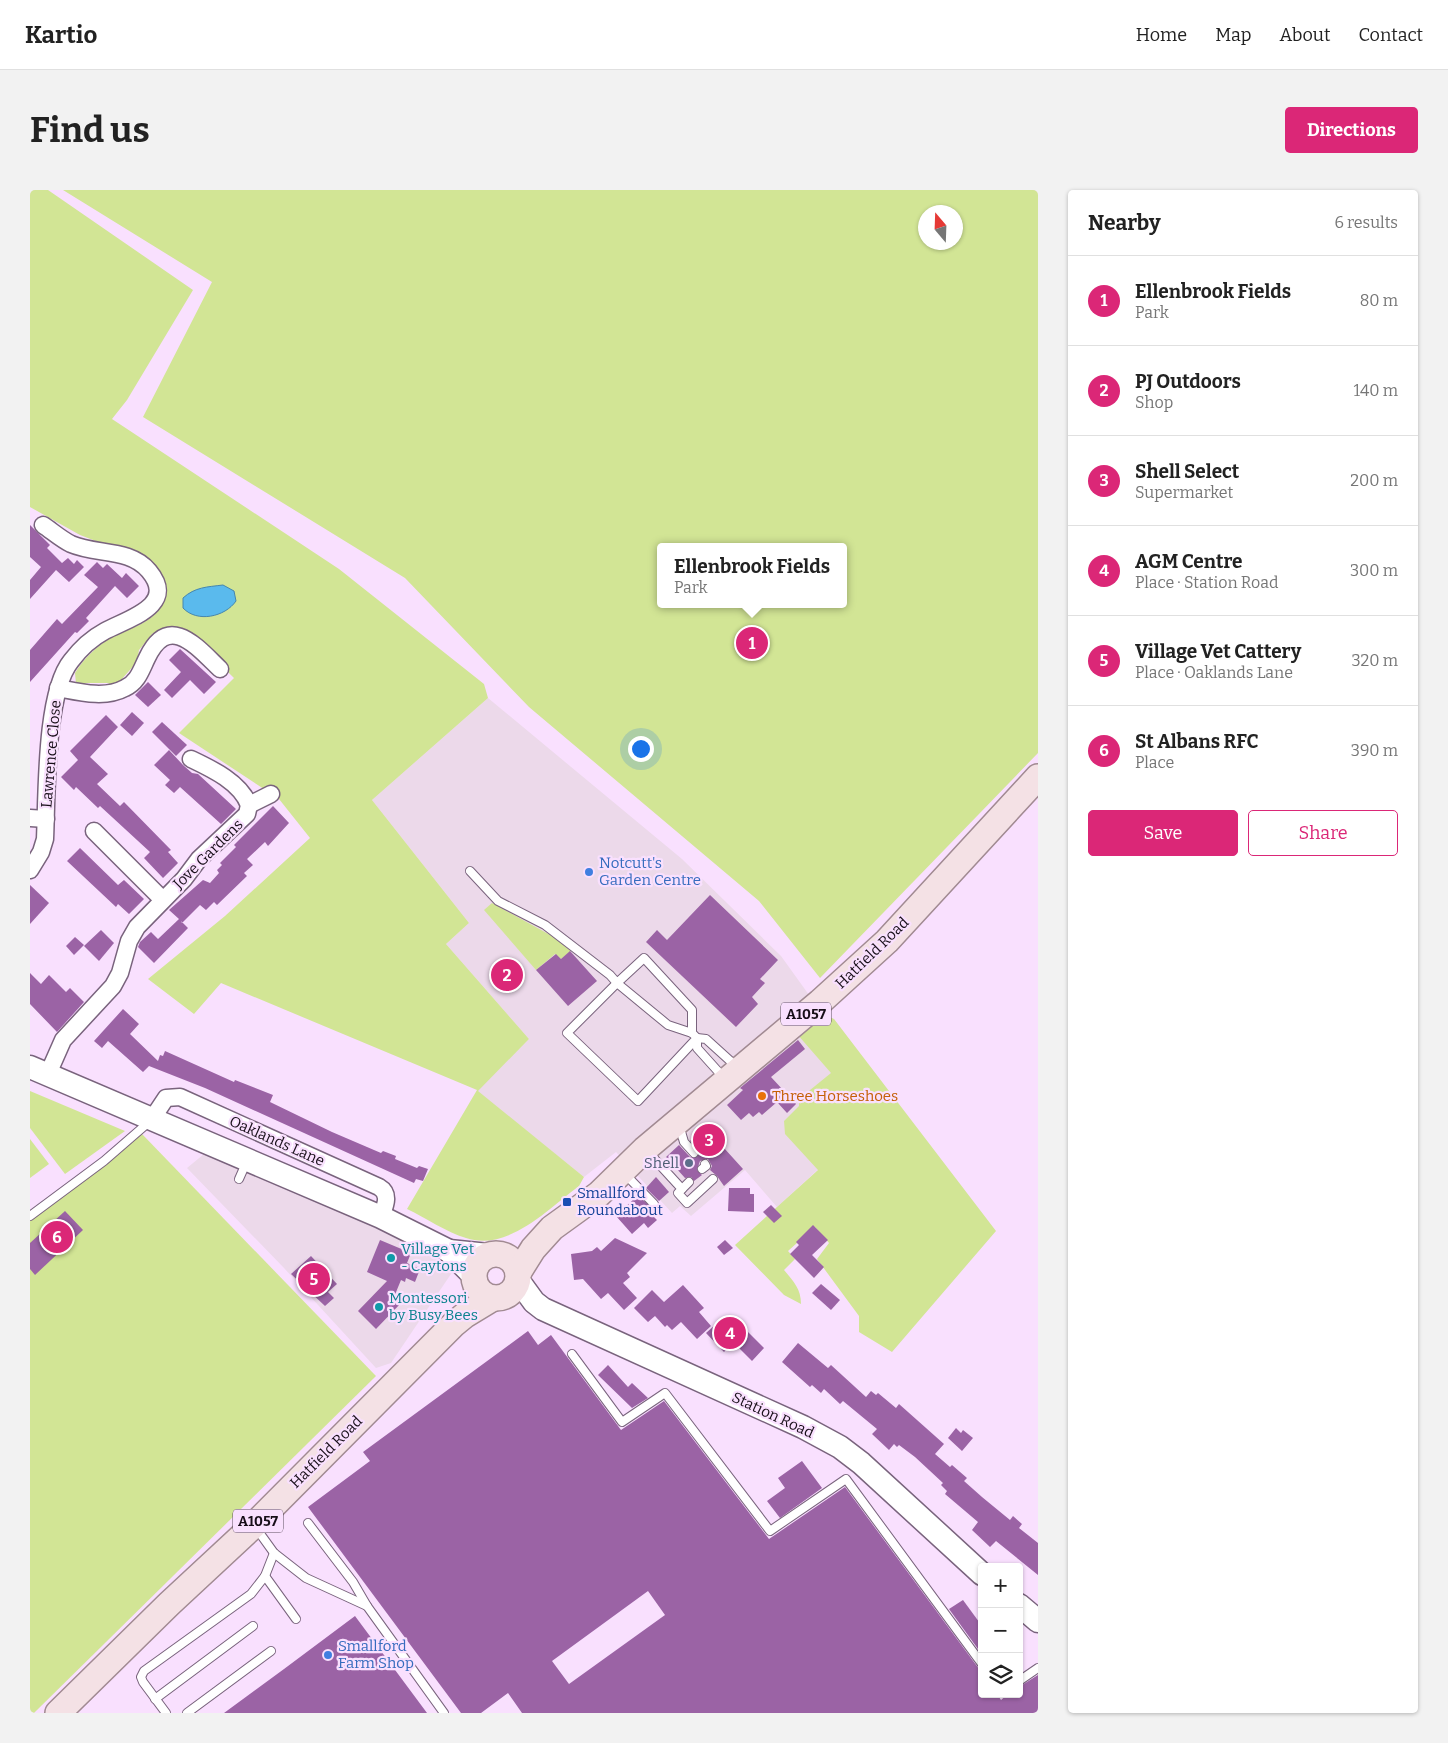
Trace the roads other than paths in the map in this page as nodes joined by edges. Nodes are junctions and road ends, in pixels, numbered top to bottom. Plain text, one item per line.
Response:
1 (43, 524) dead end
2 (220, 670) dead end
3 (58, 688) junction
4 (191, 759) dead end
5 (1038, 777) edge
6 (271, 794) dead end
7 (249, 805) junction
8 (38, 819) edge
9 (94, 831) dead end
10 (30, 870) edge
11 (470, 871) dead end
12 (162, 899) junction
13 (617, 983) junction
14 (694, 1035) junction
15 (39, 1070) edge
16 (732, 1074) junction
17 (152, 1119) junction
18 (678, 1121) junction
19 (645, 1149) junction
20 (694, 1153) dead end
21 (670, 1162) dead end
22 (664, 1169) junction
23 (623, 1172) junction
24 (680, 1172) dead end
25 (672, 1178) junction
26 (713, 1179) dead end
27 (689, 1182) dead end
28 (682, 1189) junction
29 (654, 1204) dead end
30 (30, 1216) edge
31 (382, 1217) junction
32 (552, 1228) junction
33 (449, 1251) junction
34 (493, 1255) junction
35 (474, 1278) junction
36 (509, 1287) junction
37 (465, 1315) junction
38 (572, 1354) dead end
39 (853, 1471) junction
40 (308, 1523) dead end
41 (254, 1525) junction
42 (274, 1553) junction
43 (978, 1571) edge
44 (265, 1576) junction
45 (367, 1606) junction
46 (1023, 1608) edge
47 (296, 1618) dead end
48 (1038, 1621) edge
49 (253, 1626) dead end
50 (271, 1651) dead end
51 (978, 1658) edge
52 (1038, 1668) edge
53 (1023, 1678) edge
54 (155, 1698) junction
55 (58, 1713) edge
56 (166, 1713) edge
57 (187, 1713) edge
58 (444, 1713) edge

1 - 3 street, Lawrence Close
2 - 3 street, Lawrence Close
3 - 8 street, Lawrence Close
4 - 7 street, Jove Gardens
5 - 16 main road, Hatfield Road / A1057
6 - 7 street, Jove Gardens
7 - 12 street, Jove Gardens
8 - 10 street, Lawrence Close
9 - 12 street, Jove Gardens
11 - 13 lane
12 - 15 street, Jove Gardens
13 - 14 lane
13 - 14 lane
13 - 14 lane
14 - 16 lane
14 - 16 lane
15 - 17 street, Oaklands Lane
16 - 18 main road, Hatfield Road / A1057
17 - 30 lane
17 - 31 street, Oaklands Lane
17 - 31 street, Oaklands Lane
18 - 19 main road, Hatfield Road / A1057
18 - 20 lane
19 - 22 lane
19 - 23 main road, Hatfield Road / A1057
21 - 22 lane
22 - 25 lane
23 - 29 lane
23 - 32 main road, Hatfield Road / A1057
24 - 25 lane
25 - 28 lane
26 - 28 lane
27 - 28 lane
31 - 33 street, Oaklands Lane
32 - 34 main road, Hatfield Road / A1057
32 - 36 main road, Hatfield Road / A1057
33 - 34 street, Oaklands Lane
33 - 35 street, Oaklands Lane
34 - 35 main road
34 - 36 main road
35 - 36 main road
35 - 37 main road, Hatfield Road / A1057
36 - 37 main road, Hatfield Road / A1057
36 - 39 street, Station Road
37 - 41 main road, Hatfield Road / A1057
38 - 39 lane
39 - 43 street, Station Road
39 - 51 lane
40 - 45 lane
41 - 42 lane
41 - 55 main road, Hatfield Road / A1057
42 - 44 lane
42 - 45 lane
44 - 47 lane
44 - 54 lane
45 - 58 lane
46 - 48 street
49 - 54 lane
50 - 57 lane
52 - 53 lane
54 - 56 lane

